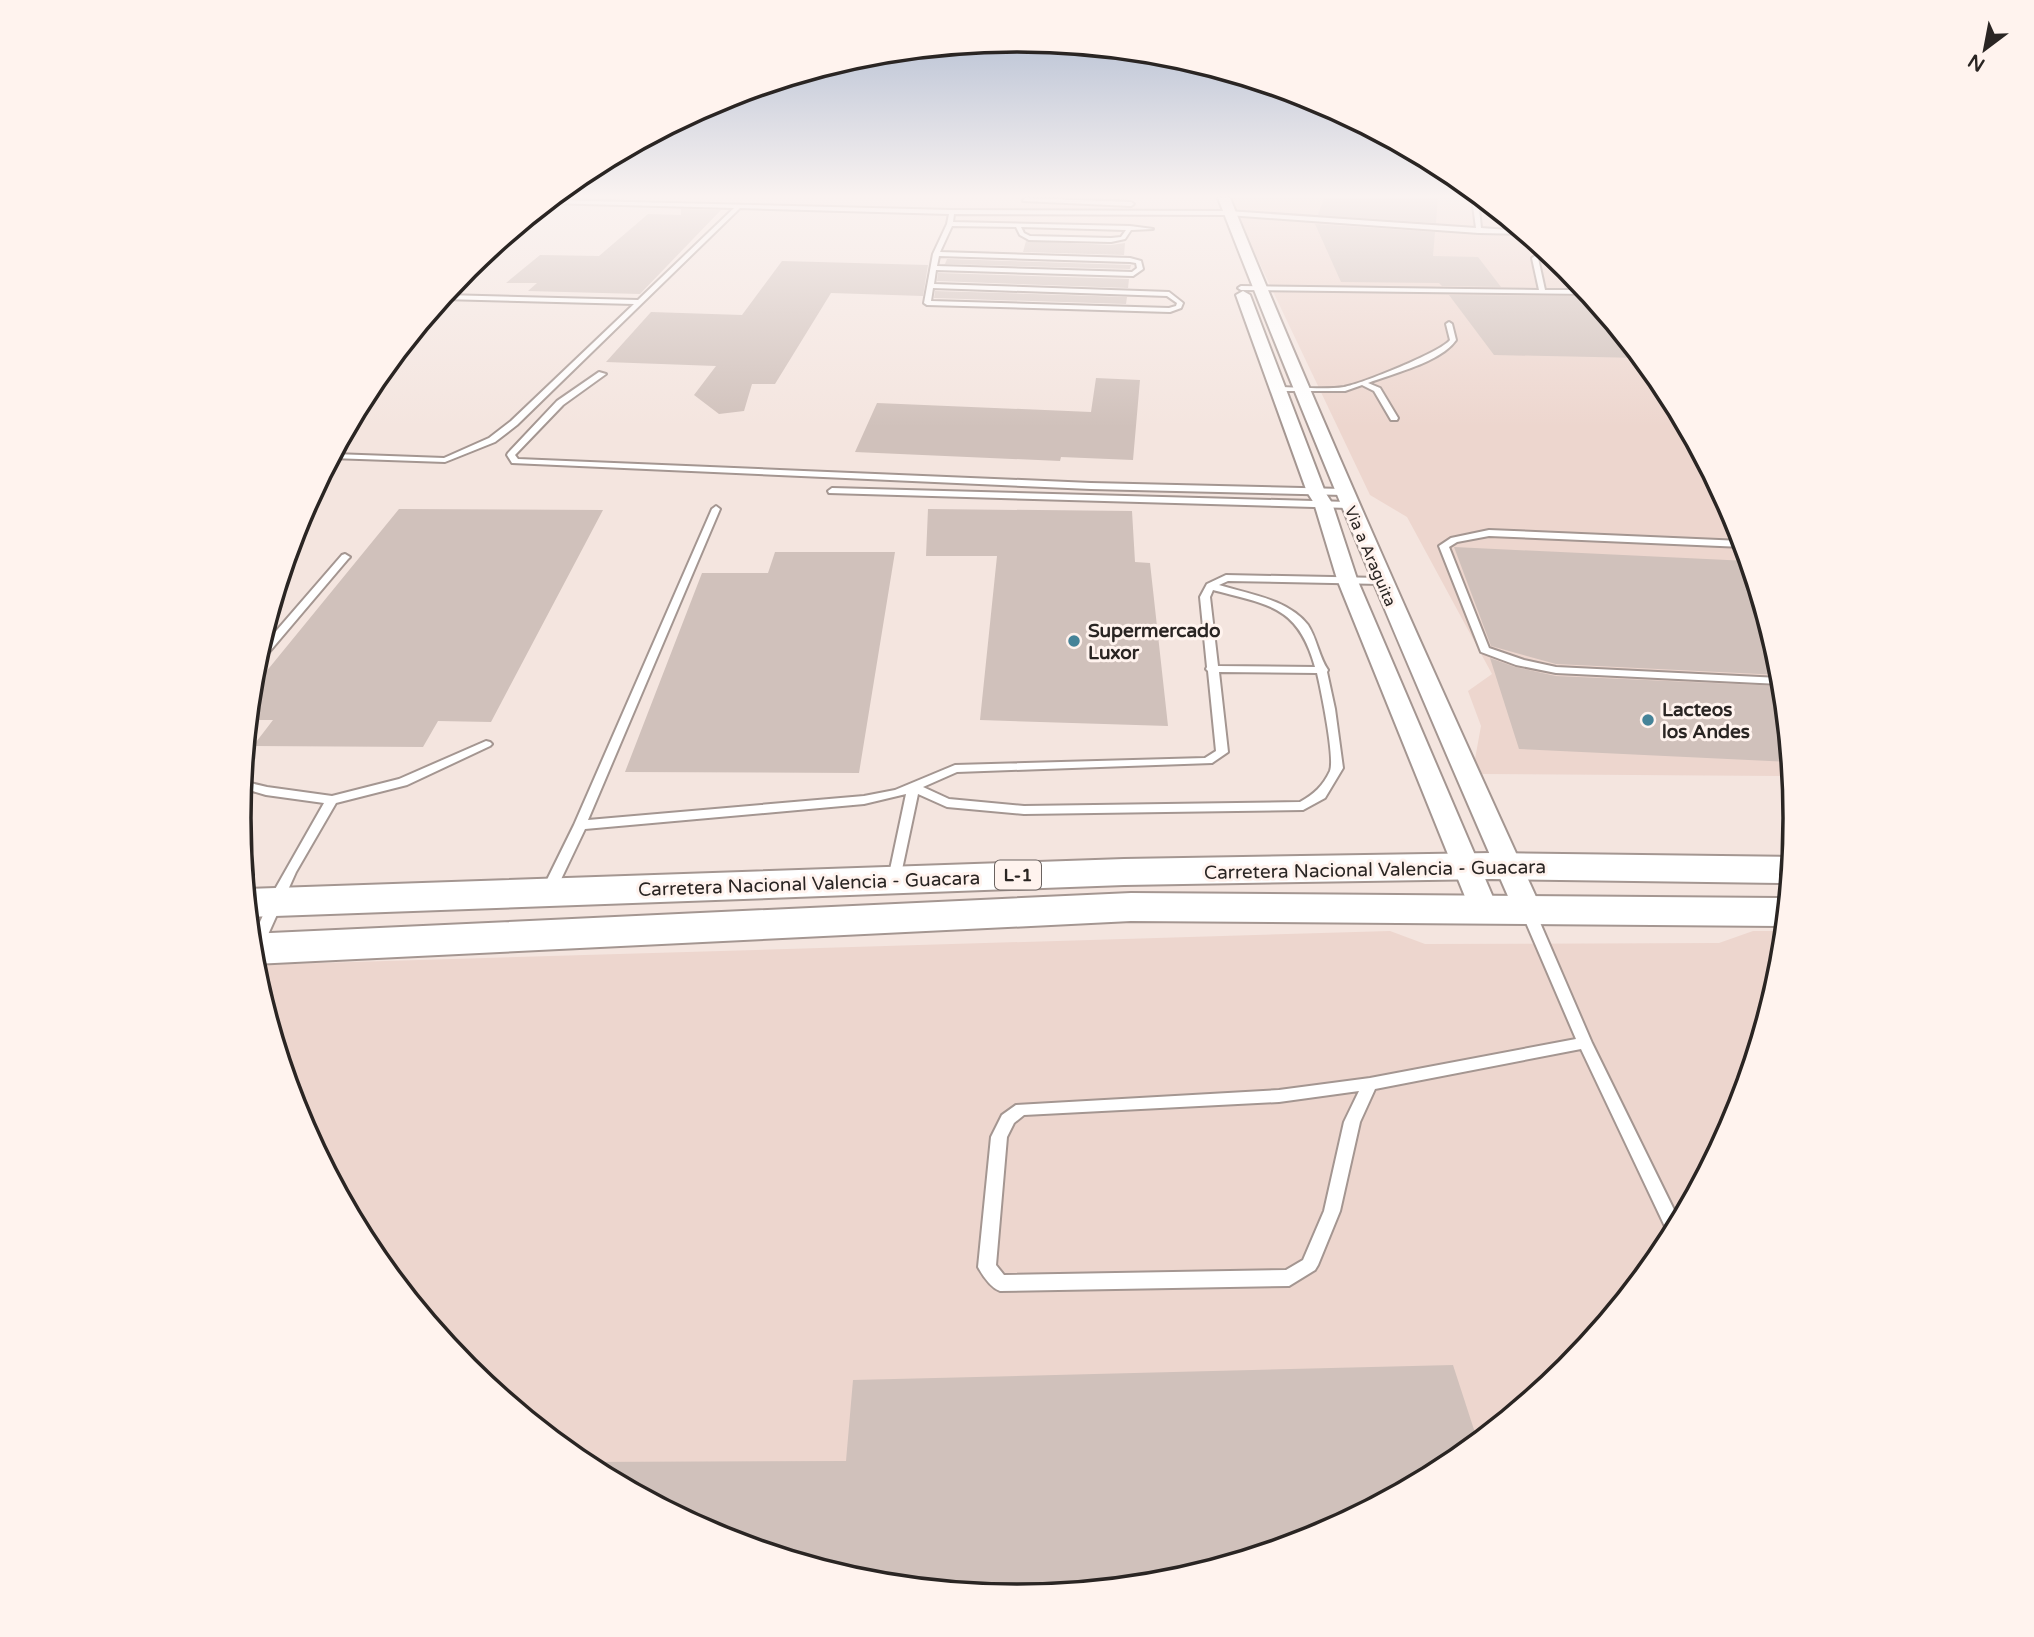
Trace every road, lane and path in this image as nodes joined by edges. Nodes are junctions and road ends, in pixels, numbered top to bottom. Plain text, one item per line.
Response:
1 (668, 274) edge
2 (932, 274) edge
3 (1245, 274) edge
4 (1538, 274) edge
5 (930, 286) junction
6 (1250, 288) junction
7 (1542, 291) junction
8 (1573, 292) edge
9 (456, 297) edge
10 (640, 302) junction
11 (1449, 324) dead end
12 (603, 374) dead end
13 (1365, 384) junction
14 (1277, 389) junction
15 (1300, 390) junction
16 (1394, 418) dead end
17 (343, 456) edge
18 (832, 491) dead end
19 (1319, 497) junction
20 (1347, 499) junction
21 (716, 509) dead end
22 (1732, 544) edge
23 (345, 557) dead end
24 (1347, 579) junction
25 (1381, 581) junction
26 (1210, 586) junction
27 (272, 642) edge
28 (1211, 669) junction
29 (1322, 670) junction
30 (1770, 680) edge
31 (486, 744) dead end
32 (252, 787) edge
33 (913, 787) junction
34 (332, 800) junction
35 (580, 825) junction
36 (1466, 866) junction
37 (1508, 866) junction
38 (1781, 870) edge
39 (894, 879) junction
40 (546, 894) junction
41 (260, 903) edge
42 (1484, 909) junction
43 (1528, 911) junction
44 (1777, 912) edge
45 (263, 949) edge
46 (1585, 1043) junction
47 (1370, 1084) junction
48 (1670, 1219) edge

1 - 10 lane
2 - 5 lane
3 - 6 street, Via a Araguita
4 - 7 lane
5 - 5 lane
6 - 7 lane
6 - 14 street, Via a Araguita
6 - 15 street, Via a Araguita
7 - 8 lane
9 - 10 lane
10 - 17 lane
11 - 13 lane
12 - 19 lane
13 - 15 lane
13 - 16 lane
14 - 15 lane
14 - 19 street, Via a Araguita
15 - 20 street, Via a Araguita
18 - 19 lane
19 - 20 lane
19 - 24 street, Via a Araguita
20 - 25 street, Via a Araguita
21 - 35 lane
22 - 30 lane
23 - 27 lane
24 - 25 lane
24 - 26 lane
24 - 36 street, Via a Araguita
25 - 37 street, Via a Araguita
26 - 28 lane
26 - 29 lane
28 - 29 lane
28 - 33 lane
29 - 33 lane
31 - 34 lane
32 - 34 lane
33 - 35 lane
33 - 39 lane
34 - 41 lane
35 - 40 lane
36 - 37 main road, Carretera Nacional Valencia - Guacara / L-1
36 - 39 main road, Carretera Nacional Valencia - Guacara / L-1
36 - 42 street, Via a Araguita
37 - 38 main road, Carretera Nacional Valencia - Guacara / L-1
37 - 43 street, Via a Araguita
39 - 40 main road, Carretera Nacional Valencia - Guacara / L-1
40 - 41 main road, Carretera Nacional Valencia - Guacara / L-1
42 - 43 main road, Carretera Nacional Valencia - Guacara / L-1
42 - 45 main road, Carretera Nacional Valencia - Guacara / L-1
43 - 44 main road, Carretera Nacional Valencia - Guacara / L-1
43 - 46 lane
46 - 47 lane
46 - 48 lane
47 - 47 lane

